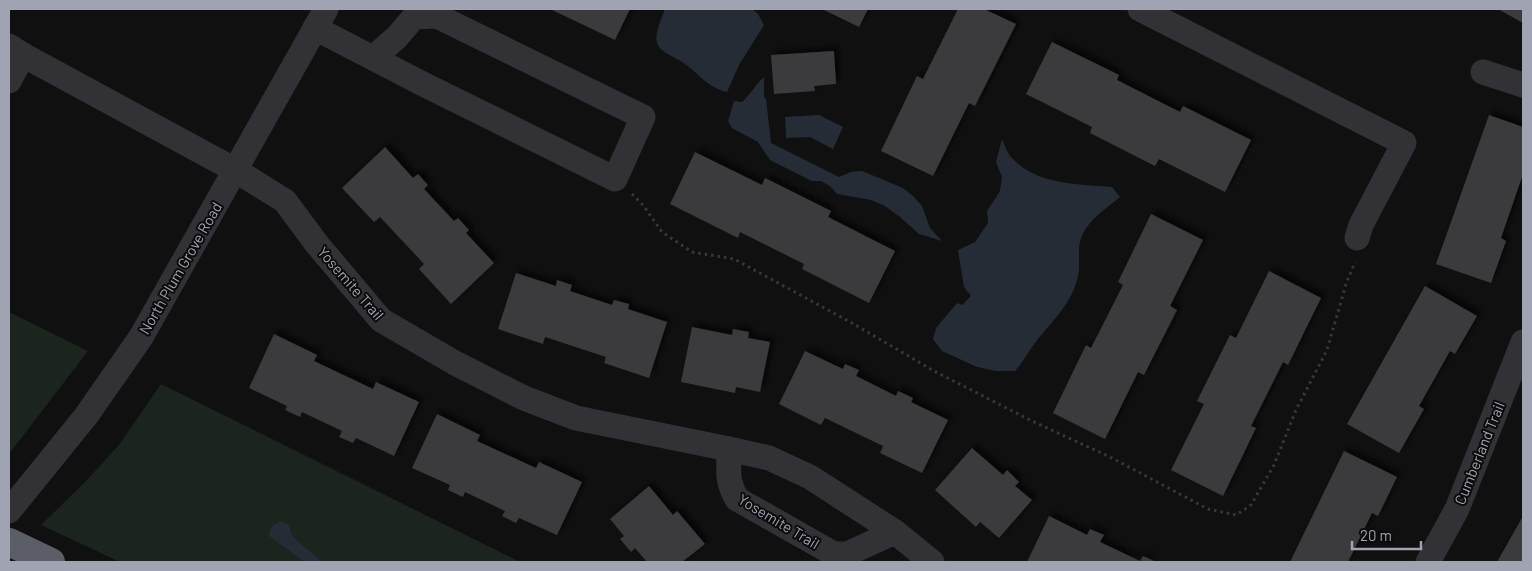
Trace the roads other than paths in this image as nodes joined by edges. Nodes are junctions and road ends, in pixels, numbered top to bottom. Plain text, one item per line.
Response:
1 (1140, 9) edge
2 (321, 19) edge
3 (16, 50) edge
4 (373, 58) junction
5 (1483, 72) dead end
6 (9, 81) edge
7 (1523, 85) edge
8 (235, 170) junction
9 (1357, 238) road end
10 (1523, 342) edge
11 (730, 449) junction
12 (9, 511) edge
13 (895, 532) junction
14 (9, 542) edge
15 (51, 562) edge
16 (932, 562) edge
17 (1428, 562) edge

1 - 9 street
2 - 4 street
2 - 8 street, North Plum Grove Road
3 - 6 street
3 - 8 street, Yosemite Trail
4 - 4 street
5 - 7 street
8 - 11 street, Yosemite Trail
8 - 12 street, North Plum Grove Road
10 - 17 street, Cumberland Trail
11 - 13 street, Yosemite Trail
11 - 13 street, Yosemite Trail
13 - 16 street, Yosemite Trail
14 - 15 highway

